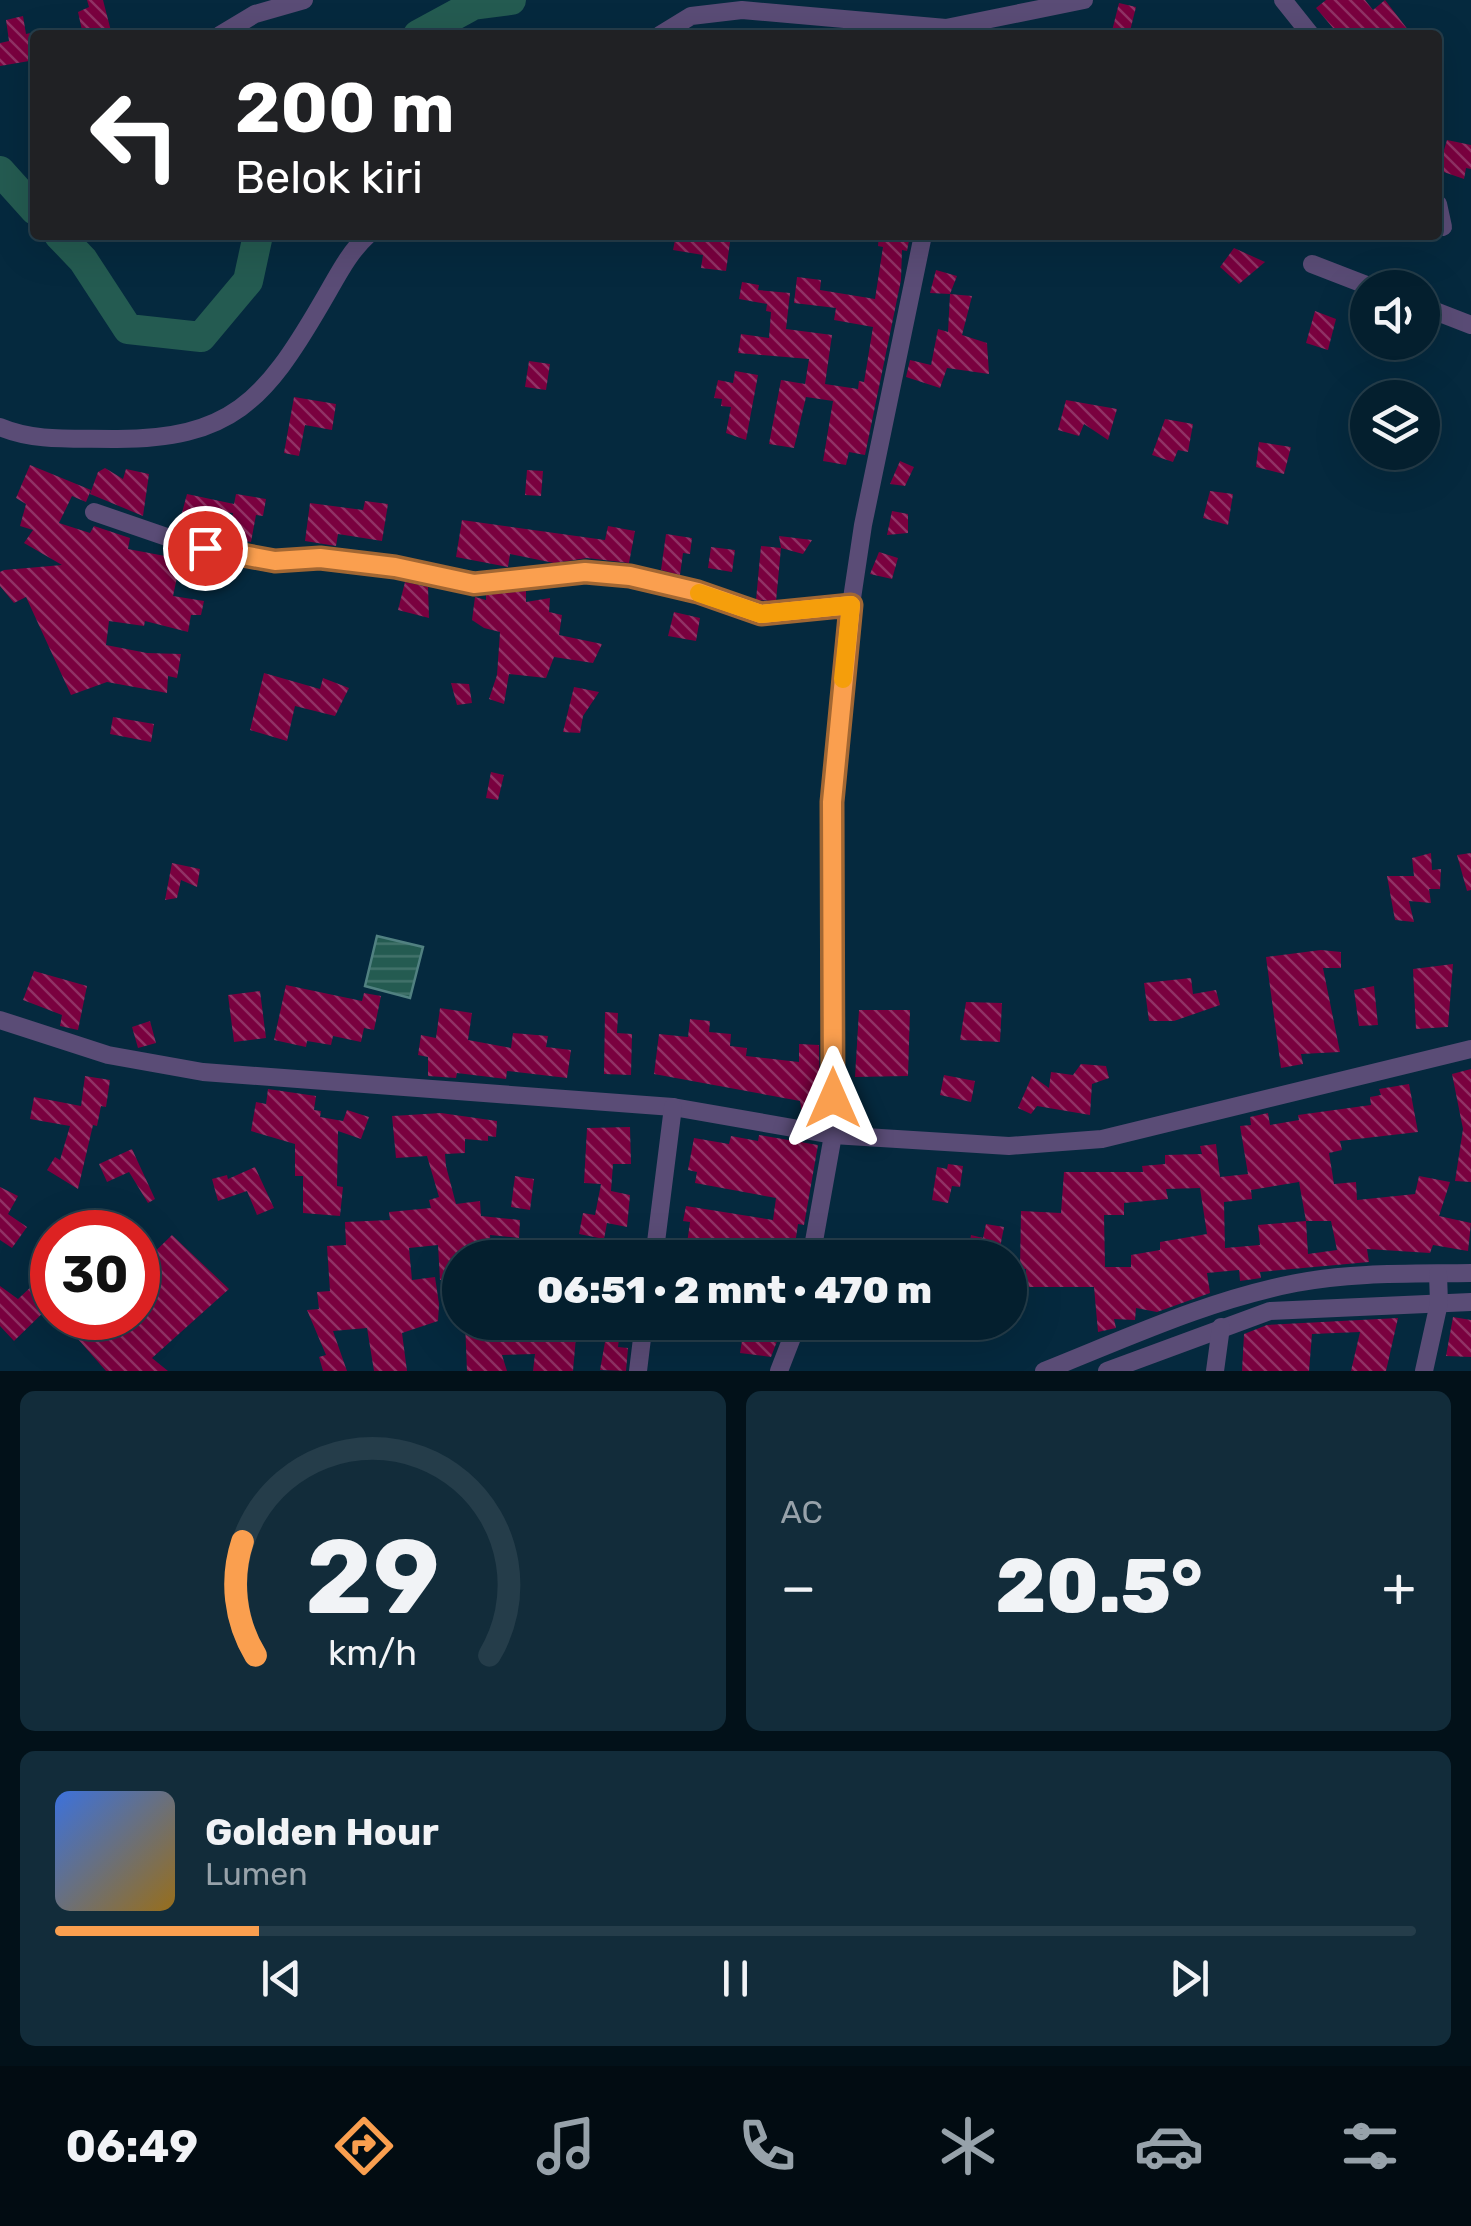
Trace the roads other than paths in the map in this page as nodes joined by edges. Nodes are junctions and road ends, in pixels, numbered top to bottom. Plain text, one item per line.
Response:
1 (304, 0) edge
2 (1084, 0) edge
3 (1283, 0) edge
4 (228, 30) edge
5 (668, 30) edge
6 (926, 30) edge
7 (955, 30) edge
8 (1307, 30) edge
9 (1442, 222) edge
10 (1443, 227) dead end
11 (364, 240) edge
12 (922, 240) edge
13 (1312, 264) dead end
14 (1350, 279) edge
15 (1440, 313) edge
16 (1471, 324) edge
17 (0, 428) edge
18 (94, 512) dead end
19 (851, 605) junction
20 (0, 1020) edge
21 (1471, 1049) edge
22 (673, 1106) junction
23 (833, 1135) junction
24 (656, 1240) edge
25 (815, 1240) edge
26 (1471, 1273) edge
27 (1438, 1287) junction
28 (1361, 1291) junction
29 (1471, 1302) edge
30 (1246, 1307) junction
31 (1221, 1327) junction
32 (642, 1340) edge
33 (791, 1340) edge
34 (1085, 1363) edge
35 (638, 1371) edge
36 (779, 1371) edge
37 (1044, 1371) edge
38 (1107, 1371) edge
39 (1214, 1371) edge
40 (1424, 1371) edge

1 - 4 street
2 - 7 street
3 - 8 street
5 - 6 street
9 - 10 street
11 - 17 street
12 - 19 street
13 - 14 street
15 - 16 street
18 - 19 street
19 - 23 street
20 - 22 street
21 - 23 street
22 - 23 street
22 - 24 street
23 - 25 street
26 - 27 street
27 - 28 street
27 - 28 street
27 - 29 street
27 - 40 street
28 - 30 street
28 - 30 street
30 - 31 street
30 - 34 street
31 - 38 street
31 - 39 street
32 - 35 street
33 - 36 street
34 - 37 street

